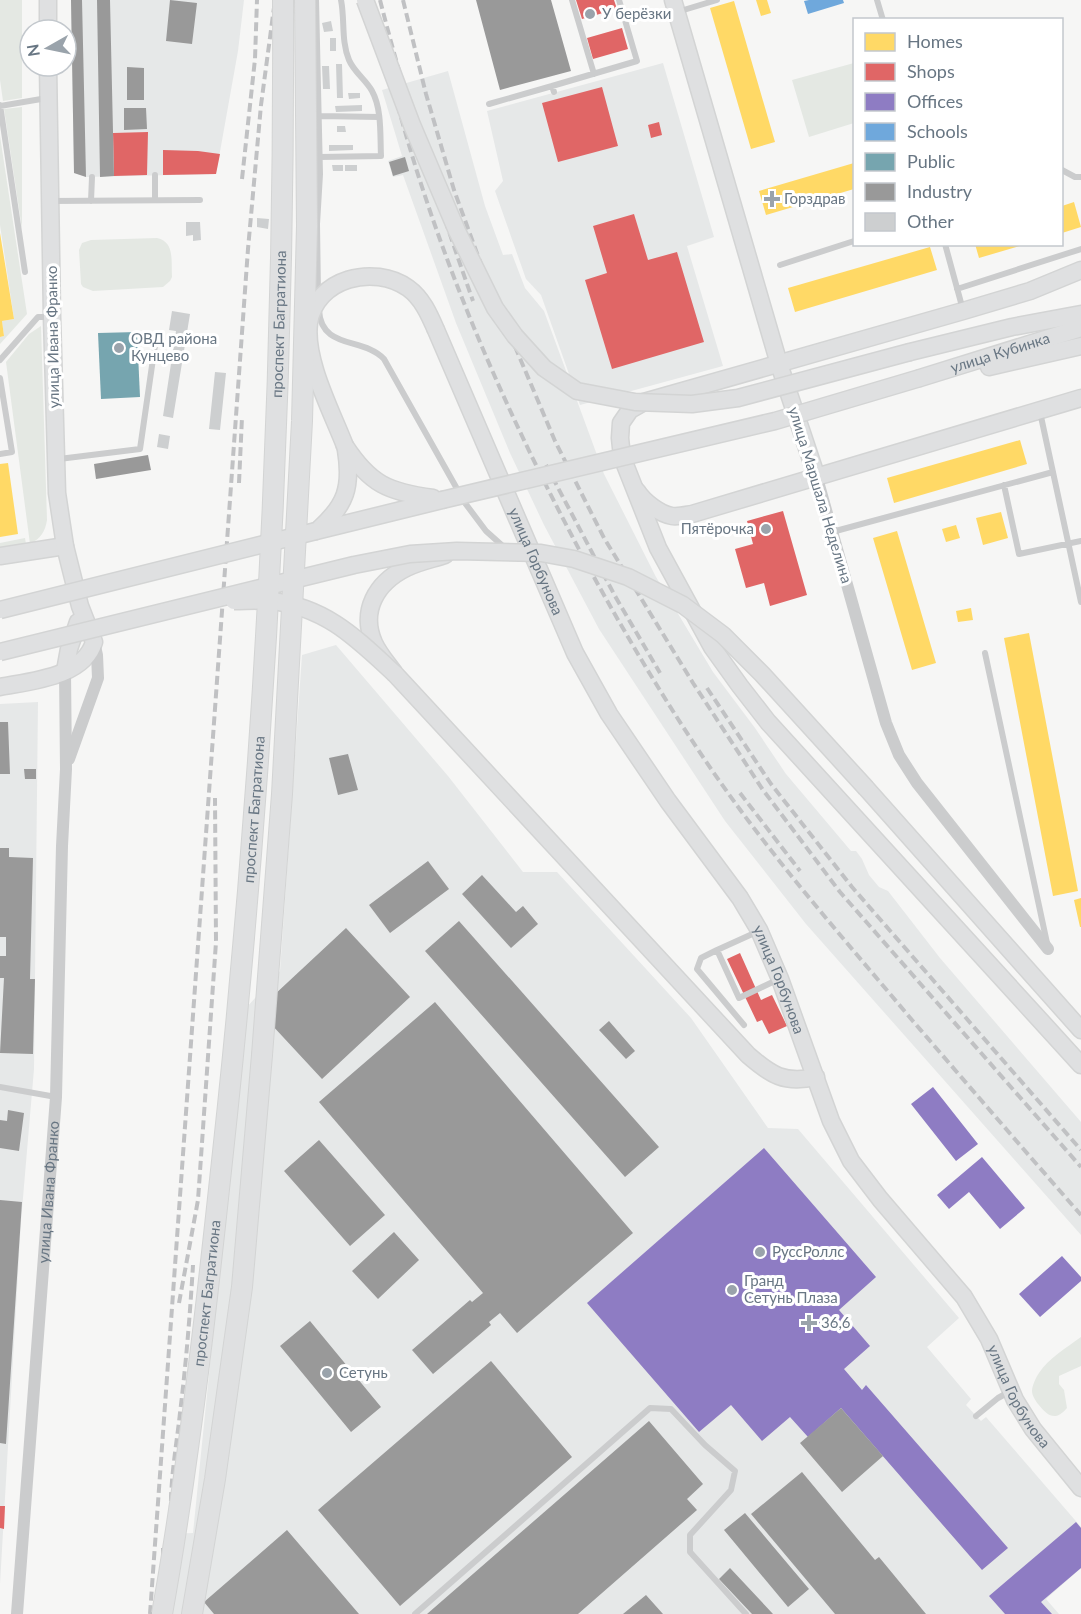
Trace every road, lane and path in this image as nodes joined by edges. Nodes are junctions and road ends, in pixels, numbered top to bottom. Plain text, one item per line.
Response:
1 (48, 0) edge
2 (283, 0) edge
3 (305, 0) edge
4 (316, 0) edge
5 (341, 0) edge
6 (365, 0) edge
7 (572, 0) edge
8 (620, 0) edge
9 (717, 0) edge
10 (878, 0) edge
11 (674, 6) edge
12 (48, 18) edge
13 (882, 18) edge
14 (594, 74) junction
15 (48, 78) edge
16 (48, 98) junction
17 (489, 104) dead end
18 (0, 105) edge
19 (319, 116) junction
20 (379, 117) junction
21 (320, 157) junction
22 (1063, 171) edge
23 (155, 175) dead end
24 (92, 177) dead end
25 (1081, 177) edge
26 (155, 200) junction
27 (200, 200) dead end
28 (50, 201) junction
29 (91, 201) junction
30 (853, 243) edge
31 (946, 246) edge
32 (1081, 249) edge
33 (780, 265) dead end
34 (1081, 270) edge
35 (25, 272) dead end
36 (957, 290) junction
37 (963, 311) junction
38 (1081, 314) edge
39 (52, 317) junction
40 (1081, 328) edge
41 (155, 345) dead end
42 (1081, 346) edge
43 (0, 360) edge
44 (779, 364) junction
45 (946, 371) junction
46 (0, 378) edge
47 (1081, 398) edge
48 (1040, 411) junction
49 (345, 446) junction
50 (0, 454) edge
51 (55, 459) junction
52 (1053, 472) junction
53 (817, 478) junction
54 (632, 484) junction
55 (1004, 485) junction
56 (442, 500) junction
57 (692, 514) junction
58 (316, 531) junction
59 (832, 532) junction
60 (1081, 541) edge
61 (1068, 544) junction
62 (65, 546) junction
63 (658, 548) junction
64 (458, 551) junction
65 (0, 556) edge
66 (535, 559) junction
67 (1081, 602) edge
68 (80, 606) junction
69 (179, 608) junction
70 (0, 610) edge
71 (94, 642) junction
72 (0, 652) edge
73 (985, 653) dead end
74 (65, 671) junction
75 (395, 674) junction
76 (0, 687) edge
77 (66, 769) junction
78 (759, 930) junction
79 (1048, 949) joint
80 (717, 950) junction
81 (780, 979) junction
82 (744, 1025) dead end
83 (1081, 1030) edge
84 (1081, 1065) edge
85 (816, 1077) junction
86 (0, 1087) edge
87 (56, 1097) junction
88 (1011, 1391) junction
89 (976, 1416) dead end
90 (1081, 1488) edge
91 (17, 1614) edge
92 (162, 1614) edge
93 (192, 1614) edge
94 (415, 1614) edge
95 (746, 1614) edge

1 - 12 street
2 - 92 main road, проспект Багратиона, bridge
3 - 93 main road, проспект Багратиона, bridge
4 - 19 lane
5 - 20 lane
6 - 38 street, bridge
7 - 14 lane
8 - 14 lane
9 - 11 lane
10 - 13 lane
11 - 44 street, улица Маршала Неделина
14 - 17 lane
15 - 16 street, улица Ивана Франко
16 - 18 lane
16 - 28 street, улица Ивана Франко
18 - 35 lane
19 - 20 lane
19 - 21 lane
20 - 21 lane
21 - 66 lane
22 - 25 lane
23 - 26 lane
24 - 29 lane
26 - 27 lane
26 - 29 lane
28 - 29 lane
28 - 39 street, улица Ивана Франко
30 - 33 lane
31 - 36 lane
32 - 36 lane
34 - 37 street
36 - 37 lane
37 - 44 street
39 - 43 lane
39 - 51 street, улица Ивана Франко
40 - 45 street, улица Кубинка
41 - 51 lane
42 - 45 street
44 - 53 street, улица Маршала Неделина
44 - 54 street
45 - 56 street, улица Кубинка, bridge
46 - 50 lane
47 - 48 street
48 - 52 lane
48 - 53 street
49 - 56 street
49 - 58 street
49 - 66 street, улица Горбунова, bridge
51 - 62 street, улица Ивана Франко
52 - 55 lane
52 - 61 lane
53 - 57 street
53 - 59 street, улица Маршала Неделина
54 - 57 street
54 - 63 street
55 - 59 lane
55 - 61 lane
56 - 58 street, улица Кубинка
57 - 63 street
58 - 70 street, улица Кубинка, bridge
59 - 79 street, улица Маршала Неделина
60 - 61 lane
61 - 67 lane
62 - 65 street
62 - 68 street, улица Ивана Франко
63 - 84 street
64 - 69 street, bridge
64 - 75 street, bridge
64 - 83 street, bridge
66 - 78 street, улица Горбунова
68 - 71 street, улица Ивана Франко
68 - 74 street, улица Ивана Франко
69 - 72 street, bridge
69 - 75 street, bridge
71 - 74 street
71 - 77 street, улица Ивана Франко
73 - 79 lane
74 - 76 street
74 - 77 street, улица Ивана Франко
75 - 85 street
77 - 87 street, улица Ивана Франко
78 - 80 lane
78 - 81 street, улица Горбунова
80 - 81 lane
80 - 82 lane
81 - 85 street, улица Горбунова
85 - 88 street, улица Горбунова
86 - 87 lane
87 - 91 street, улица Ивана Франко
88 - 89 lane
88 - 90 street, улица Горбунова
94 - 95 lane

